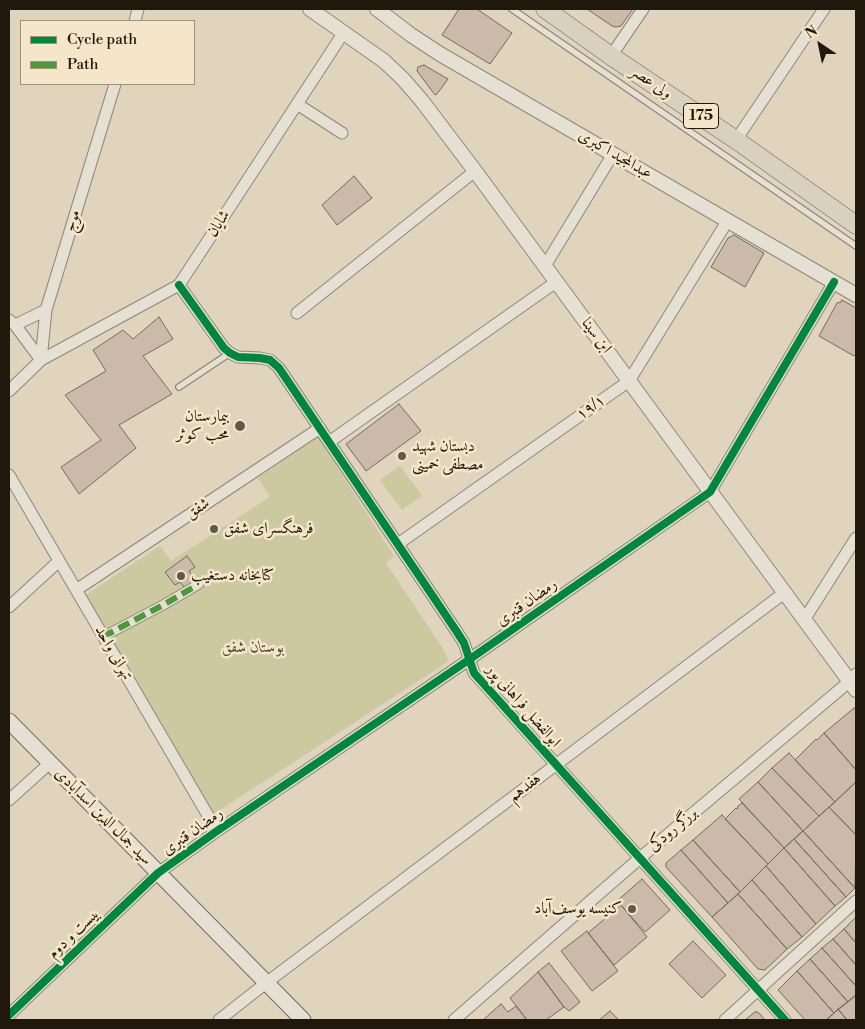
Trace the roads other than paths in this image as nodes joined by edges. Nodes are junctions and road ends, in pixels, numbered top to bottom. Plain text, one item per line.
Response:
1 (310, 9) edge
2 (377, 9) edge
3 (512, 9) edge
4 (545, 9) edge
5 (644, 9) edge
6 (824, 9) edge
7 (344, 32) junction
8 (611, 56) junction
9 (115, 85) edge
10 (297, 104) junction
11 (342, 133) dead end
12 (736, 140) junction
13 (613, 154) junction
14 (475, 170) junction
15 (728, 220) junction
16 (856, 225) edge
17 (856, 246) edge
18 (545, 266) junction
19 (556, 282) junction
20 (834, 282) junction
21 (179, 285) junction
22 (856, 295) edge
23 (46, 310) junction
24 (297, 313) dead end
25 (12, 322) edge
26 (230, 353) junction
27 (41, 360) junction
28 (629, 381) junction
29 (179, 387) dead end
30 (9, 391) edge
31 (320, 428) junction
32 (329, 442) junction
33 (9, 475) edge
34 (710, 492) junction
35 (856, 538) edge
36 (398, 544) junction
37 (59, 561) junction
38 (199, 584) dead end
39 (76, 590) junction
40 (784, 592) junction
41 (9, 607) edge
42 (804, 620) junction
43 (102, 635) junction
44 (470, 659) junction
45 (854, 681) edge
46 (9, 721) edge
47 (50, 763) junction
48 (556, 764) junction
49 (9, 800) edge
50 (217, 831) junction
51 (640, 858) junction
52 (158, 873) junction
53 (856, 901) edge
54 (266, 983) junction
55 (758, 990) junction
56 (9, 1015) edge
57 (220, 1020) edge
58 (303, 1020) edge
59 (454, 1020) edge
60 (725, 1020) edge
61 (785, 1020) edge

1 - 7 street, ابن سینا
2 - 13 street, عبدالمجید اکبری
3 - 17 lane
4 - 8 main road, ولی عصر / 175
5 - 8 street
6 - 12 street
7 - 10 street, شایان
7 - 14 street, ابن سینا
8 - 12 main road, ولی عصر / 175
9 - 23 street, موج
10 - 11 street
10 - 21 street, شایان
12 - 16 main road, ولی عصر / 175
13 - 15 street, عبدالمجید اکبری
13 - 18 street
14 - 18 street, ابن سینا
14 - 24 street
15 - 20 street, عبدالمجید اکبری
15 - 28 street, ۱۹/۱
18 - 19 street, ابن سینا
19 - 28 street, ابن سینا
19 - 32 street
20 - 22 street, عبدالمجید اکبری
20 - 34 street, رمضان قنبری
21 - 26 street
21 - 27 street, شایان
23 - 25 street
23 - 27 street, موج
25 - 27 street
26 - 29 lane
26 - 31 street, ابوالفضل فراهانی پور
27 - 30 street, شایان
28 - 34 street, ابن سینا
28 - 36 street, ۱۹/۱
31 - 32 street, ابوالفضل فراهانی پور
31 - 39 street, شفق
32 - 36 street, ابوالفضل فراهانی پور
33 - 37 street, تهرانی واحد
34 - 40 street, ابن سینا
34 - 44 street, رمضان قنبری
35 - 42 street
36 - 44 street, ابوالفضل فراهانی پور
37 - 39 street, تهرانی واحد
37 - 41 street
38 - 43 street
39 - 43 street, تهرانی واحد
40 - 42 street, ابن سینا
40 - 48 street, هفدهم
42 - 45 street, ابن سینا
43 - 50 street, تهرانی واحد
44 - 48 street, ابوالفضل فراهانی پور
44 - 50 street, رمضان قنبری
45 - 51 street, برزگر رودکی
46 - 47 main road, سید جمال الدین اسدآبادی
47 - 49 street
47 - 52 main road, سید جمال الدین اسدآبادی
48 - 51 street, ابوالفضل فراهانی پور
48 - 54 street, هفدهم
50 - 52 street, رمضان قنبری
51 - 55 street, ابوالفضل فراهانی پور
51 - 59 street, برزگر رودکی
52 - 54 main road, سید جمال الدین اسدآبادی
52 - 56 street, بیست و دوم
53 - 55 street
54 - 57 street, هفدهم
54 - 58 main road, سید جمال الدین اسدآبادی
55 - 60 street
55 - 61 street, ابوالفضل فراهانی پور

